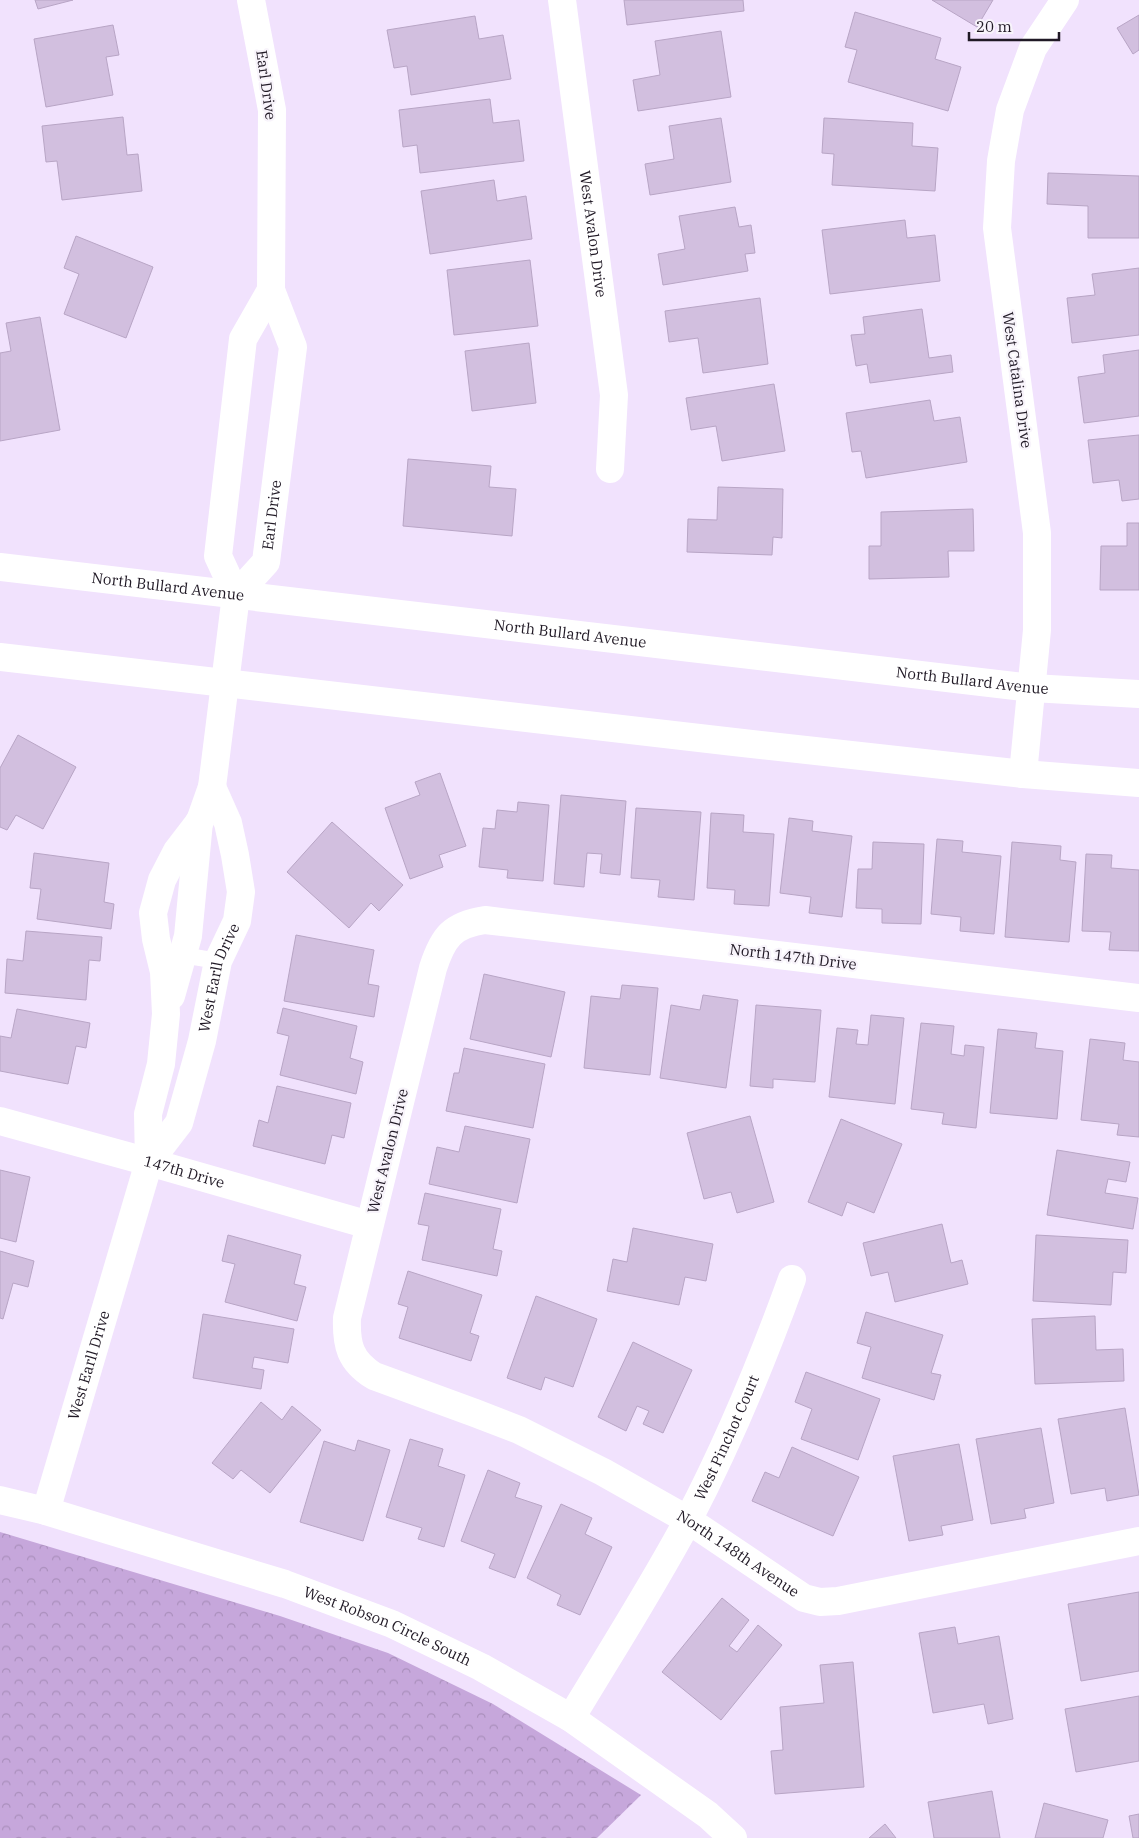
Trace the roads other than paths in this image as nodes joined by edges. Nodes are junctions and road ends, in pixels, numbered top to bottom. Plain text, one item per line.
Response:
1 (251, 0) edge
2 (562, 0) edge
3 (1065, 0) edge
4 (272, 290) junction
5 (610, 469) dead end
6 (0, 567) edge
7 (236, 595) junction
8 (0, 657) edge
9 (225, 683) junction
10 (1032, 688) junction
11 (1139, 694) edge
12 (1022, 774) junction
13 (1139, 784) edge
14 (212, 787) junction
15 (200, 821) junction
16 (449, 934) joint
17 (171, 953) junction
18 (218, 961) junction
19 (1139, 998) edge
20 (0, 1122) edge
21 (150, 1162) junction
22 (369, 1225) junction
23 (792, 1279) dead end
24 (361, 1368) joint
25 (0, 1500) edge
26 (46, 1510) junction
27 (688, 1520) junction
28 (1139, 1541) edge
29 (571, 1718) junction
30 (733, 1838) edge

1 - 4 street, Earl Drive
2 - 5 street, West Avalon Drive
3 - 10 street, West Catalina Drive
4 - 7 street
4 - 7 street, Earl Drive
6 - 7 street, North Bullard Avenue
7 - 9 street, West Earll Drive
7 - 10 street, North Bullard Avenue
8 - 9 street
9 - 12 street
9 - 14 street, West Earll Drive
10 - 11 street, North Bullard Avenue
10 - 12 street, West Catalina Drive
12 - 13 street
14 - 15 street, West Earll Drive
14 - 18 street, West Earll Drive
15 - 17 street, West Earll Drive
15 - 17 street, West Earll Drive
16 - 19 street, North 147th Drive
16 - 22 street, West Avalon Drive
17 - 18 lane
17 - 21 street, West Earll Drive
18 - 21 street, West Earll Drive
20 - 21 street, 147th Drive
21 - 22 street, 147th Drive
21 - 26 street, West Earll Drive
22 - 24 street, West Avalon Drive
23 - 27 street, West Pinchot Court
24 - 27 street, North 148th Avenue
25 - 26 street, West Robson Circle South
26 - 29 street, West Robson Circle South
27 - 28 street, North 148th Avenue
27 - 29 street, West Pinchot Court
29 - 30 street, West Robson Circle South

